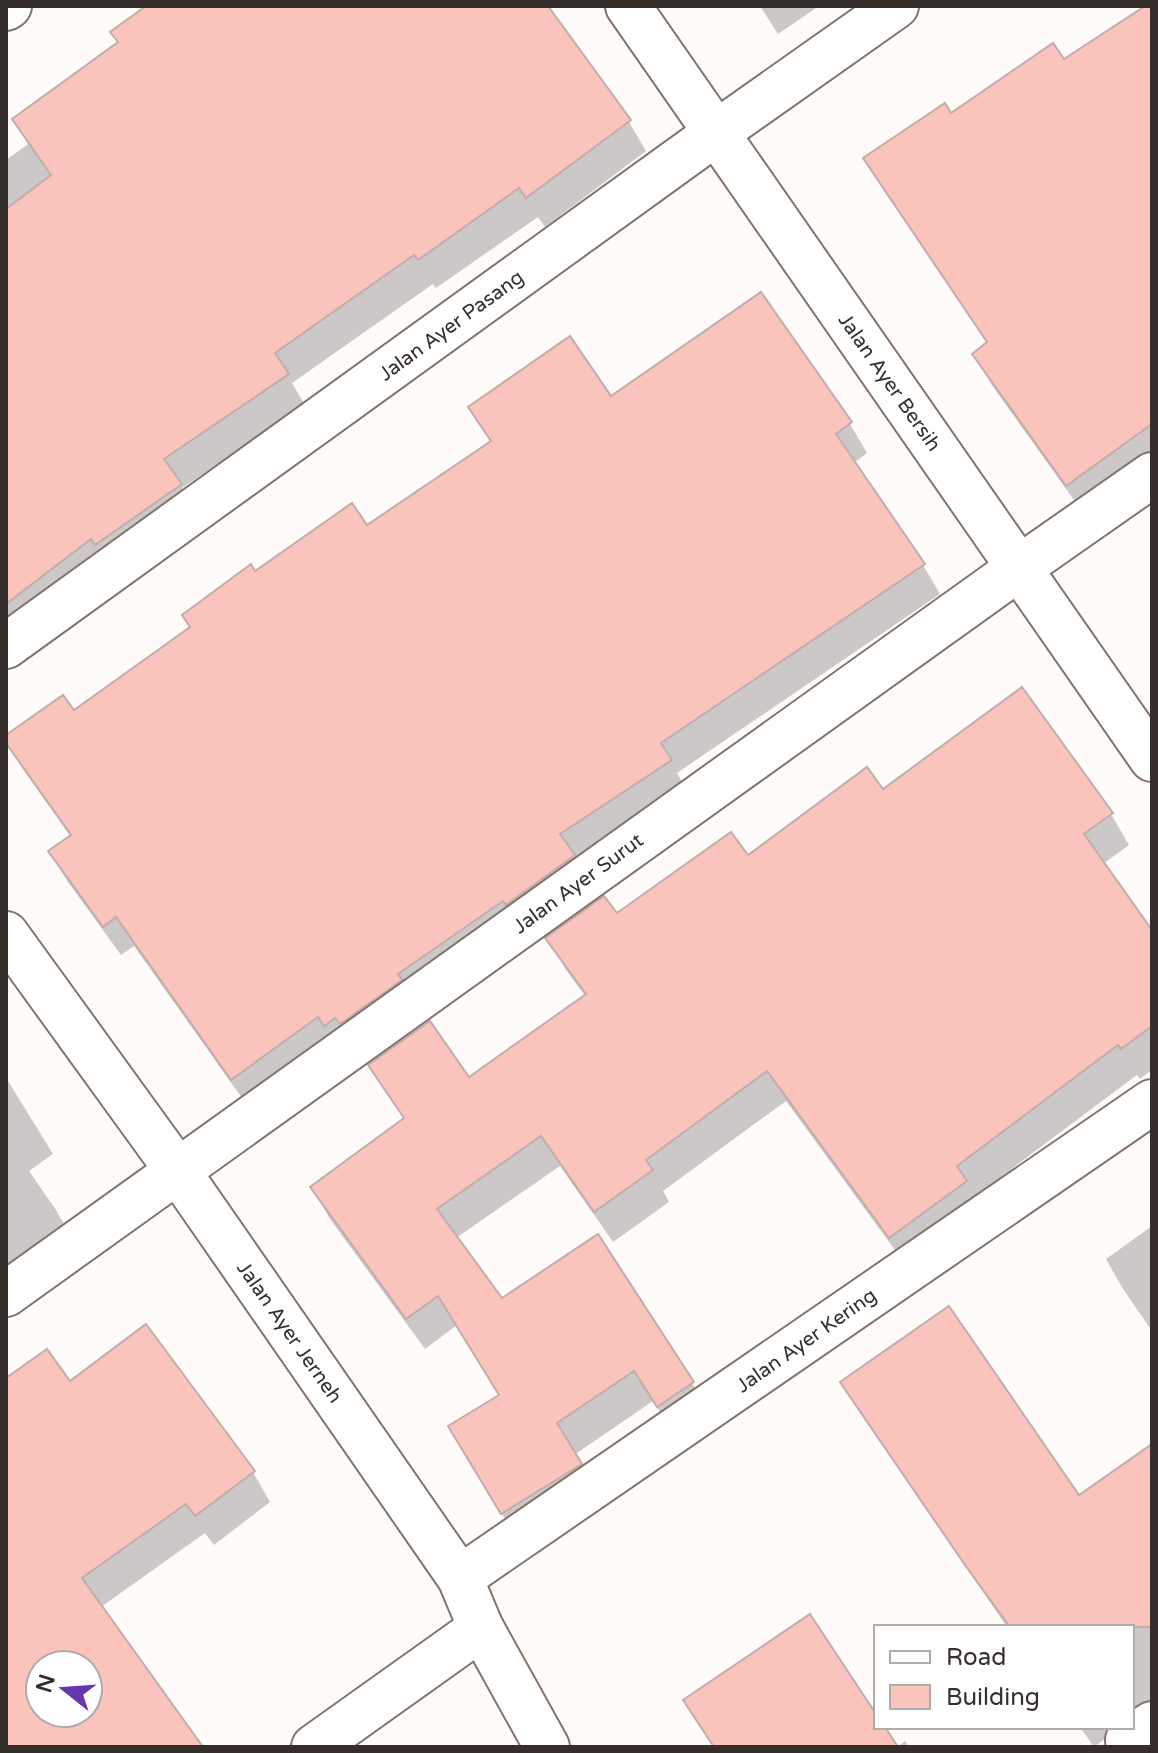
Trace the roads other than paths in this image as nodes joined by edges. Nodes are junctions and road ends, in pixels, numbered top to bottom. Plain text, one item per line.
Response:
1 (628, 6) edge
2 (896, 6) edge
3 (716, 133) junction
4 (1152, 475) edge
5 (1019, 568) junction
6 (6, 646) edge
7 (1152, 759) edge
8 (6, 934) edge
9 (1152, 1102) edge
10 (177, 1170) junction
11 (6, 1294) edge
12 (460, 1578) junction
13 (481, 1628) junction
14 (314, 1747) edge
15 (547, 1747) edge

1 - 3 street, Jalan Ayer Bersih
2 - 3 street, Jalan Ayer Pasang
3 - 5 street, Jalan Ayer Bersih
3 - 6 street, Jalan Ayer Pasang
4 - 5 street, Jalan Ayer Surut
5 - 7 street, Jalan Ayer Bersih
5 - 10 street, Jalan Ayer Surut
8 - 10 street, Jalan Ayer Jerneh
9 - 12 street, Jalan Ayer Kering
10 - 11 street, Jalan Ayer Surut
10 - 12 street, Jalan Ayer Jerneh
12 - 13 street, Jalan Ayer Jerneh
13 - 14 street
13 - 15 street, Jalan Ayer Jerneh

